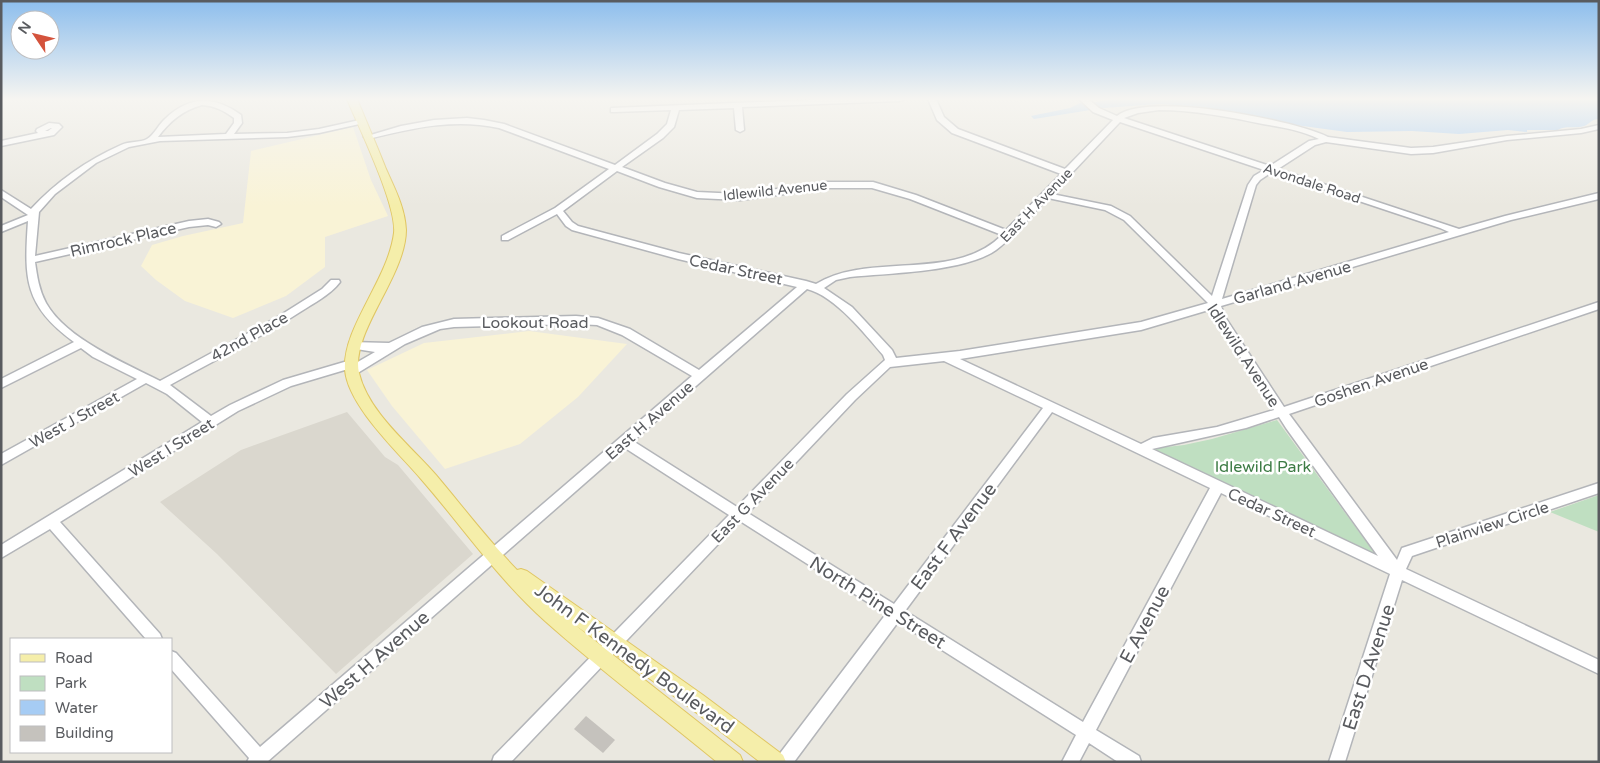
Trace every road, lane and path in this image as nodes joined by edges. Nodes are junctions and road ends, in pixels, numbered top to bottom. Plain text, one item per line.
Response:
1 (36, 135) edge
2 (154, 135) edge
3 (285, 135) edge
4 (374, 135) edge
5 (525, 135) edge
6 (661, 135) edge
7 (965, 135) edge
8 (1104, 135) edge
9 (1166, 135) edge
10 (1318, 135) edge
11 (1539, 135) edge
12 (368, 136) joint
13 (228, 137) joint
14 (151, 140) junction
15 (1326, 140) junction
16 (1, 144) edge
17 (616, 168) junction
18 (1270, 169) junction
19 (1067, 173) junction
20 (1, 193) edge
21 (1046, 195) junction
22 (1599, 196) edge
23 (558, 210) junction
24 (34, 215) junction
25 (216, 224) dead end
26 (1, 229) edge
27 (1459, 233) junction
28 (1008, 234) junction
29 (505, 238) dead end
30 (30, 260) junction
31 (335, 282) dead end
32 (811, 286) junction
33 (1214, 304) junction
34 (1599, 305) edge
35 (81, 343) junction
36 (354, 345) junction
37 (390, 346) junction
38 (946, 357) junction
39 (892, 363) junction
40 (352, 368) junction
41 (700, 376) junction
42 (146, 378) junction
43 (1, 384) edge
44 (161, 385) junction
45 (1050, 407) junction
46 (1281, 412) junction
47 (210, 422) junction
48 (624, 442) junction
49 (1140, 450) junction
50 (1, 460) edge
51 (1218, 486) junction
52 (1599, 488) edge
53 (739, 514) junction
54 (51, 521) junction
55 (1, 552) edge
56 (492, 555) junction
57 (1398, 572) junction
58 (896, 613) junction
59 (153, 638) edge
60 (615, 642) junction
61 (601, 657) junction
62 (172, 659) edge
63 (1599, 668) edge
64 (1086, 732) junction
65 (257, 760) edge
66 (500, 762) edge
67 (733, 762) edge
68 (776, 762) edge
69 (784, 762) edge
70 (1070, 762) edge
71 (1133, 762) edge
72 (1337, 762) edge

1 - 16 street
2 - 14 street
3 - 13 street
4 - 12 street, Idlewild Avenue
5 - 17 street, Idlewild Avenue
6 - 17 street
7 - 19 street
8 - 19 street, East H Avenue
9 - 18 street, Avondale Road
10 - 15 street, East H Avenue
11 - 15 street
12 - 36 main road, John F Kennedy Boulevard
13 - 14 street
14 - 24 street
15 - 18 street
17 - 23 street
17 - 28 street, Idlewild Avenue
18 - 27 street, Avondale Road
18 - 33 street
19 - 21 street, East H Avenue
20 - 24 street
21 - 28 street, East H Avenue
21 - 33 street, Idlewild Avenue
22 - 27 street, Garland Avenue
23 - 29 street
23 - 32 street, Cedar Street
24 - 26 street
24 - 30 street
25 - 30 street, Rimrock Place
27 - 33 street, Garland Avenue
28 - 32 street, East H Avenue
30 - 35 street
31 - 44 street, 42nd Place
32 - 39 street, Cedar Street
32 - 41 street, East H Avenue
33 - 38 street, Garland Avenue
33 - 46 street, Idlewild Avenue
34 - 46 street, Goshen Avenue
35 - 42 street
35 - 43 street
36 - 37 street, Lookout Road
36 - 40 main road, John F Kennedy Boulevard
37 - 40 street, Lookout Road
37 - 41 street, Lookout Road
38 - 39 street, Garland Avenue
38 - 45 street, Cedar Street
39 - 53 street, East G Avenue
40 - 47 street, West I Street
40 - 56 main road, John F Kennedy Boulevard
41 - 48 street, East H Avenue
42 - 44 street
42 - 50 street, West J Street
44 - 47 street
45 - 49 street, Cedar Street
45 - 58 street, East F Avenue
46 - 49 street, Goshen Avenue
46 - 57 street, Idlewild Avenue
47 - 54 street, West I Street
48 - 53 street, North Pine Street
48 - 56 street, East H Avenue
49 - 51 street, Cedar Street
51 - 57 street, Cedar Street
51 - 64 street, E Avenue
52 - 57 street, Plainview Circle
53 - 58 street, North Pine Street
53 - 60 street, East G Avenue
54 - 55 street, West I Street
54 - 59 street
56 - 60 main road, John F Kennedy Boulevard
56 - 61 main road, John F Kennedy Boulevard
56 - 65 street, West H Avenue
57 - 63 street, Cedar Street
57 - 72 street, East D Avenue
58 - 64 street, North Pine Street
58 - 69 street, East F Avenue
60 - 61 street, East G Avenue
60 - 68 main road, John F Kennedy Boulevard
61 - 66 street, East G Avenue
61 - 67 main road, John F Kennedy Boulevard
62 - 65 street
64 - 70 street, E Avenue
64 - 71 street, North Pine Street

